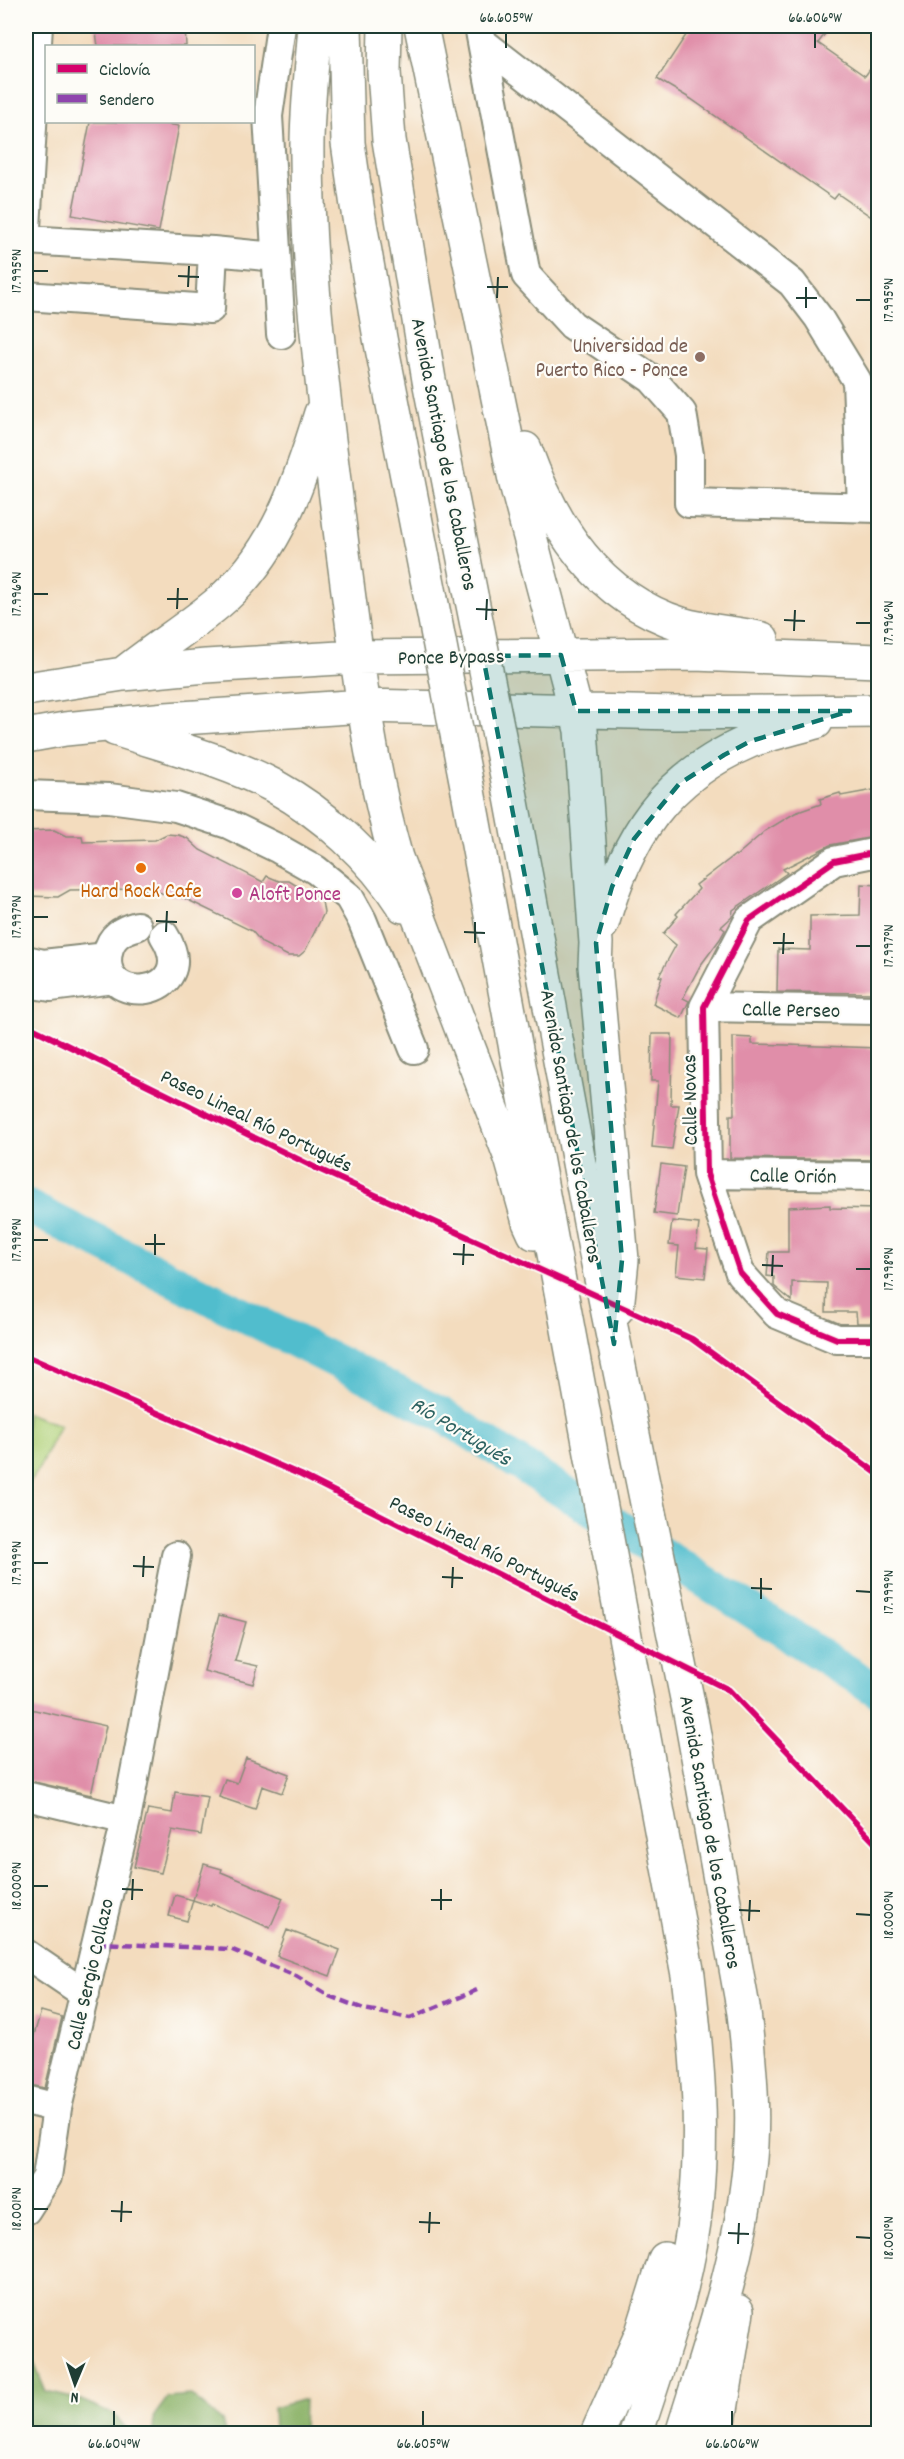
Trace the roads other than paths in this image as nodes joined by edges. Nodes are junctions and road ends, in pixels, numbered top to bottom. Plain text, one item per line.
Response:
1 (38, 26) edge
2 (280, 26) edge
3 (315, 26) edge
4 (345, 26) edge
5 (385, 26) edge
6 (421, 26) edge
7 (480, 34) edge
8 (26, 228) edge
9 (26, 240) edge
10 (213, 251) junction
11 (276, 257) junction
12 (26, 296) edge
13 (281, 334) dead end
14 (490, 364) junction
15 (324, 402) junction
16 (870, 507) edge
17 (561, 655) junction
18 (356, 657) junction
19 (868, 661) edge
20 (123, 674) junction
21 (26, 689) edge
22 (364, 706) junction
23 (576, 711) junction
24 (864, 711) edge
25 (104, 726) junction
26 (26, 736) edge
27 (26, 795) edge
28 (879, 852) edge
29 (137, 926) dead end
30 (164, 935) dead end
31 (596, 943) junction
32 (432, 954) junction
33 (26, 960) edge
34 (110, 968) junction
35 (26, 983) edge
36 (704, 1007) junction
37 (879, 1010) edge
38 (414, 1049) dead end
39 (707, 1173) junction
40 (879, 1176) edge
41 (540, 1226) junction
42 (608, 1254) junction
43 (879, 1340) edge
44 (176, 1556) dead end
45 (26, 1796) edge
46 (126, 1820) junction
47 (26, 1954) edge
48 (85, 1994) junction
49 (26, 2100) edge
50 (57, 2108) junction
51 (699, 2164) junction
52 (26, 2210) edge
53 (741, 2223) junction
54 (597, 2433) edge
55 (636, 2433) edge
56 (681, 2433) edge
57 (717, 2433) edge

1 - 8 street
2 - 11 street
3 - 15 highway
4 - 41 highway, Avenida Santiago de los Caballeros, bridge
5 - 42 highway, Avenida Santiago de los Caballeros, bridge
6 - 14 highway
7 - 16 street
7 - 16 street
9 - 10 street
10 - 11 street
10 - 12 street
11 - 13 street
14 - 17 highway
14 - 19 highway
15 - 18 highway
15 - 20 highway
17 - 18 highway, Ponce Bypass
17 - 19 highway, Ponce Bypass
17 - 23 highway
18 - 20 highway, Ponce Bypass
18 - 22 highway
20 - 21 highway, Ponce Bypass
22 - 23 highway
22 - 25 highway
22 - 32 highway
23 - 24 highway
23 - 31 highway
24 - 31 highway
25 - 26 highway
25 - 32 highway
27 - 38 street
28 - 36 street, Calle Novas
29 - 34 street
30 - 34 street
31 - 42 highway
32 - 41 highway
33 - 34 street
34 - 35 street
36 - 37 street, Calle Perseo
36 - 39 street, Calle Novas
39 - 40 street, Calle Orión
39 - 43 street, Calle Novas
41 - 51 highway, Avenida Santiago de los Caballeros
42 - 53 highway, Avenida Santiago de los Caballeros
44 - 46 street, Calle Sergio Collazo
45 - 46 street
46 - 48 street, Calle Sergio Collazo
47 - 48 street
48 - 50 street, Calle Sergio Collazo
49 - 50 street
50 - 52 street, Calle Sergio Collazo
51 - 54 highway
51 - 55 highway, Avenida Santiago de los Caballeros
53 - 56 highway, Avenida Santiago de los Caballeros
53 - 57 highway

